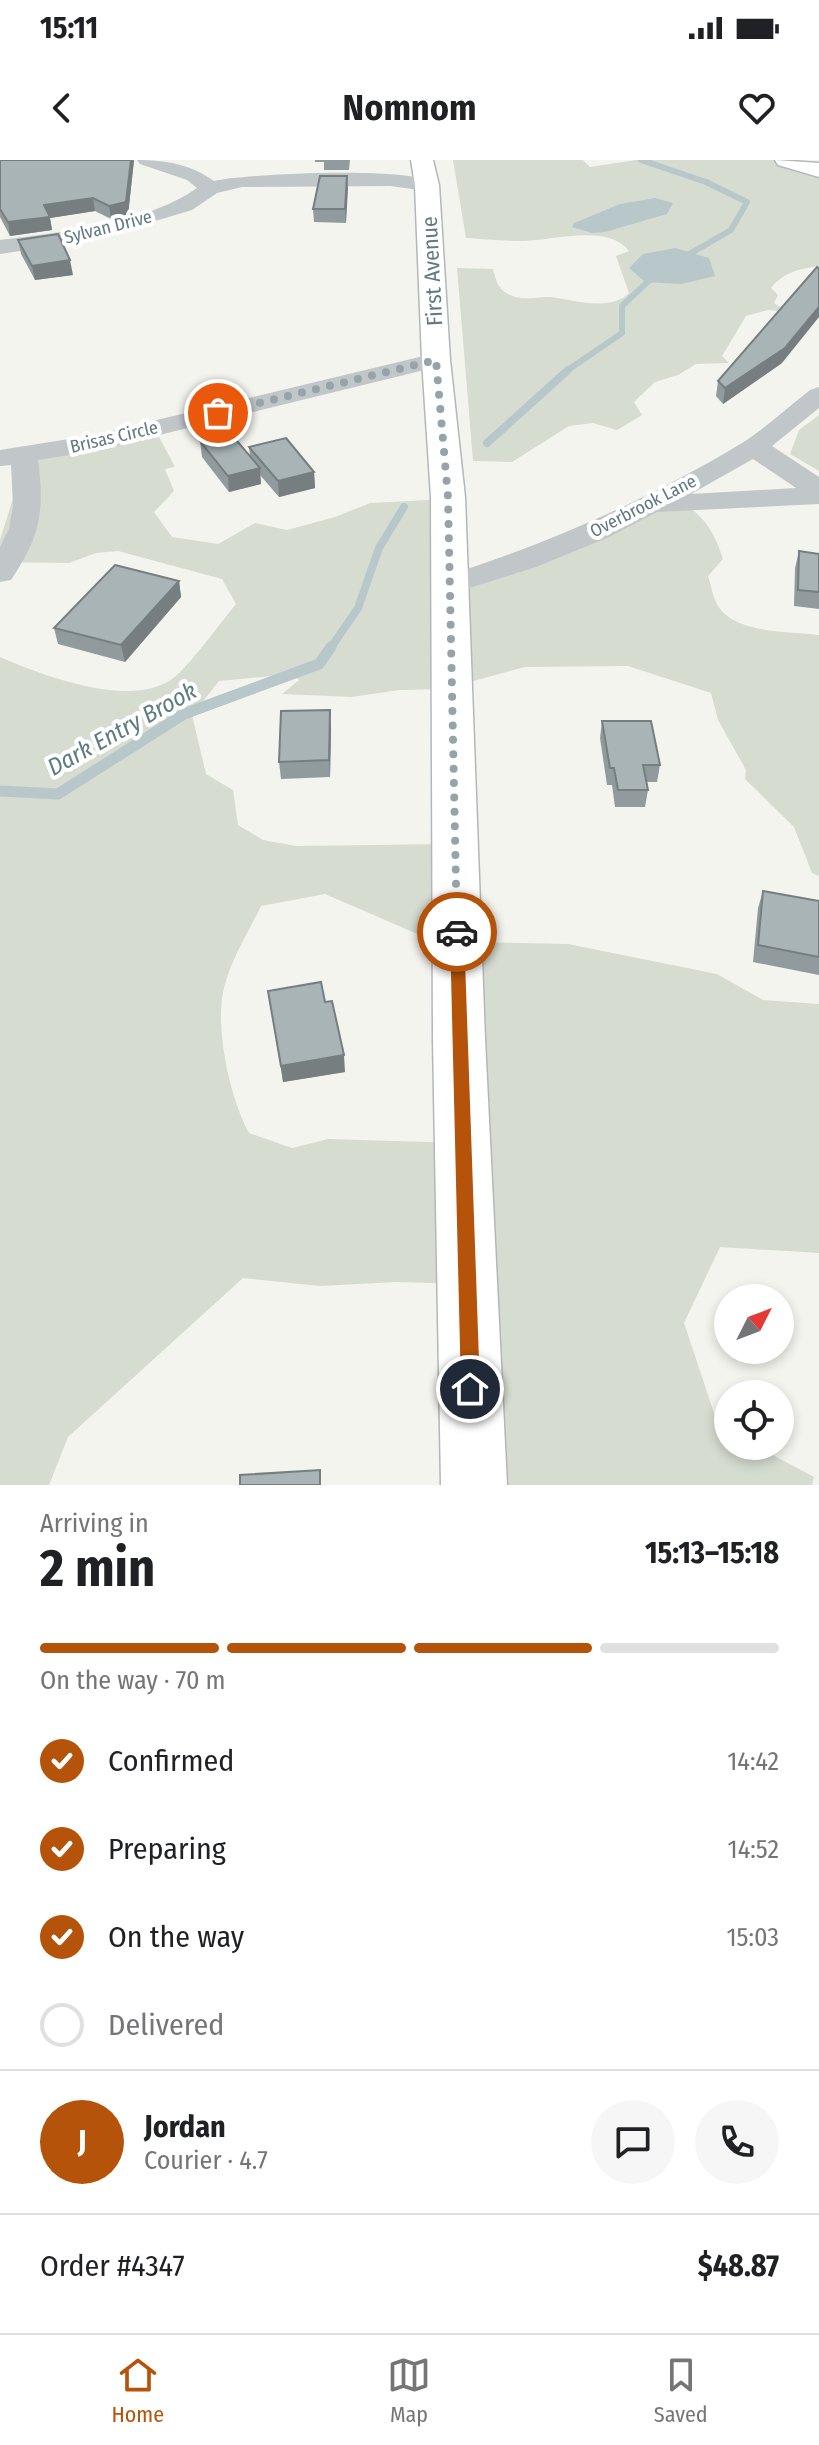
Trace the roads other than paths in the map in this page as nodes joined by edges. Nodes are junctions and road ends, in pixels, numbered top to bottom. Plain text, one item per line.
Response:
1 (147, 160) edge
2 (786, 160) edge
3 (819, 170) edge
4 (424, 172) edge
5 (210, 188) junction
6 (0, 247) edge
7 (436, 360) junction
8 (819, 395) edge
9 (754, 447) junction
10 (12, 456) edge
11 (819, 492) edge
12 (649, 505) junction
13 (0, 573) edge
14 (450, 585) junction
15 (474, 1485) edge

1 - 5 street
2 - 3 main road
4 - 5 street
4 - 7 main road, First Avenue
5 - 6 street, Sylvan Drive
7 - 10 street, Brisas Circle
7 - 14 main road, First Avenue
8 - 9 street, Overbrook Lane
9 - 11 street
9 - 12 street, Overbrook Lane
10 - 13 street, Brisas Circle
11 - 12 street
12 - 14 street, Overbrook Lane
14 - 15 main road, First Avenue

